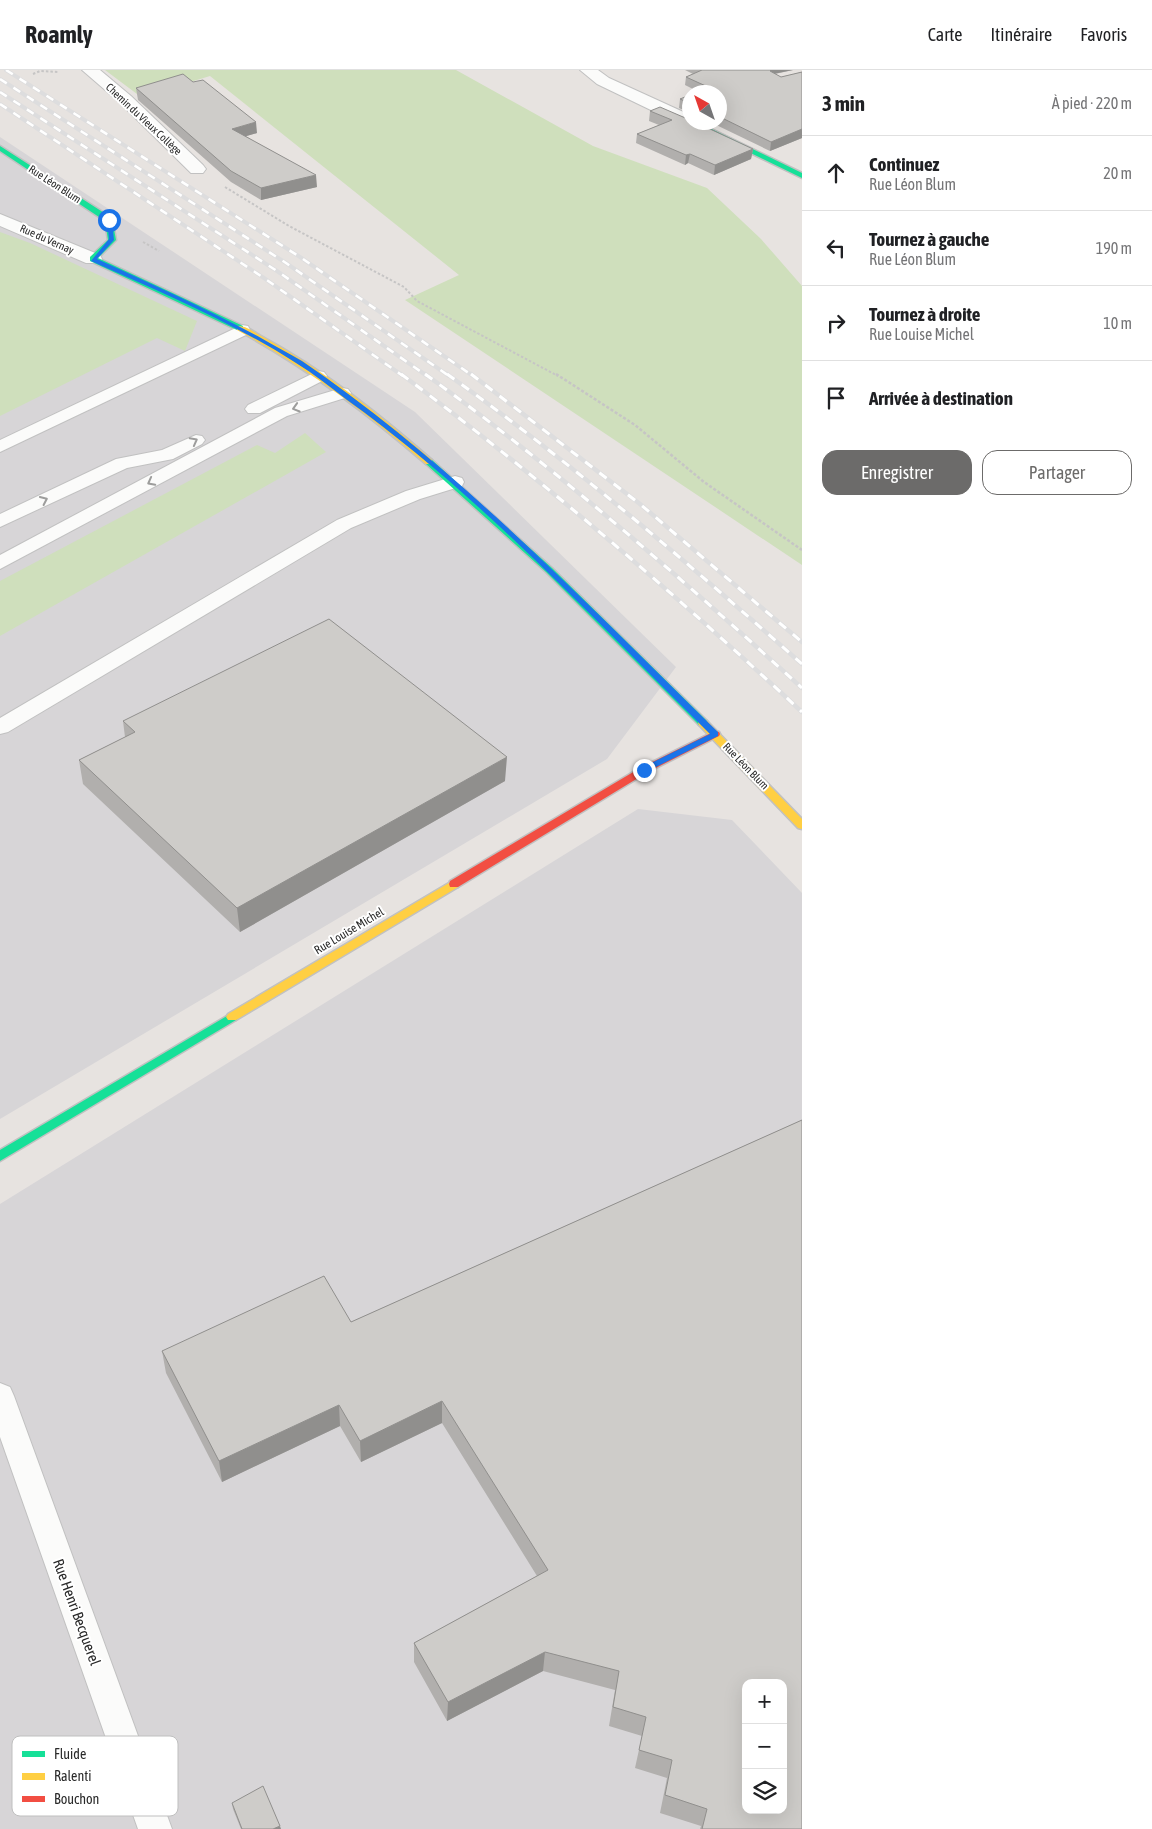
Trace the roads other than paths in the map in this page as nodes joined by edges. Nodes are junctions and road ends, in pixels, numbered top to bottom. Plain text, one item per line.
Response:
1 (90, 70) edge
2 (588, 70) edge
3 (682, 118) edge
4 (707, 130) edge
5 (0, 148) edge
6 (197, 169) road end
7 (802, 176) edge
8 (0, 219) edge
9 (93, 259) junction
10 (242, 330) junction
11 (318, 376) junction
12 (342, 393) junction
13 (0, 447) edge
14 (455, 482) junction
15 (0, 521) edge
16 (0, 563) edge
17 (0, 727) edge
18 (715, 734) junction
19 (802, 825) edge
20 (0, 1156) edge
21 (0, 1396) edge
22 (122, 1736) edge
23 (150, 1816) edge
24 (155, 1829) edge

1 - 6 street, Chemin du Vieux Collège
2 - 3 street
4 - 7 street
5 - 9 street, Rue Léon Blum
8 - 9 street, Rue du Vernay
9 - 10 street, Rue Léon Blum
10 - 11 street, Rue Léon Blum
10 - 13 lane
11 - 12 street, Rue Léon Blum
15 -> 11 lane
12 - 14 street, Rue Léon Blum
12 -> 16 lane
14 - 17 lane
14 - 18 street, Rue Léon Blum
18 - 19 street, Rue Léon Blum
18 - 20 street, Rue Louise Michel
21 - 22 lane, Rue Henri Becquerel
23 - 24 lane, Rue Henri Becquerel

